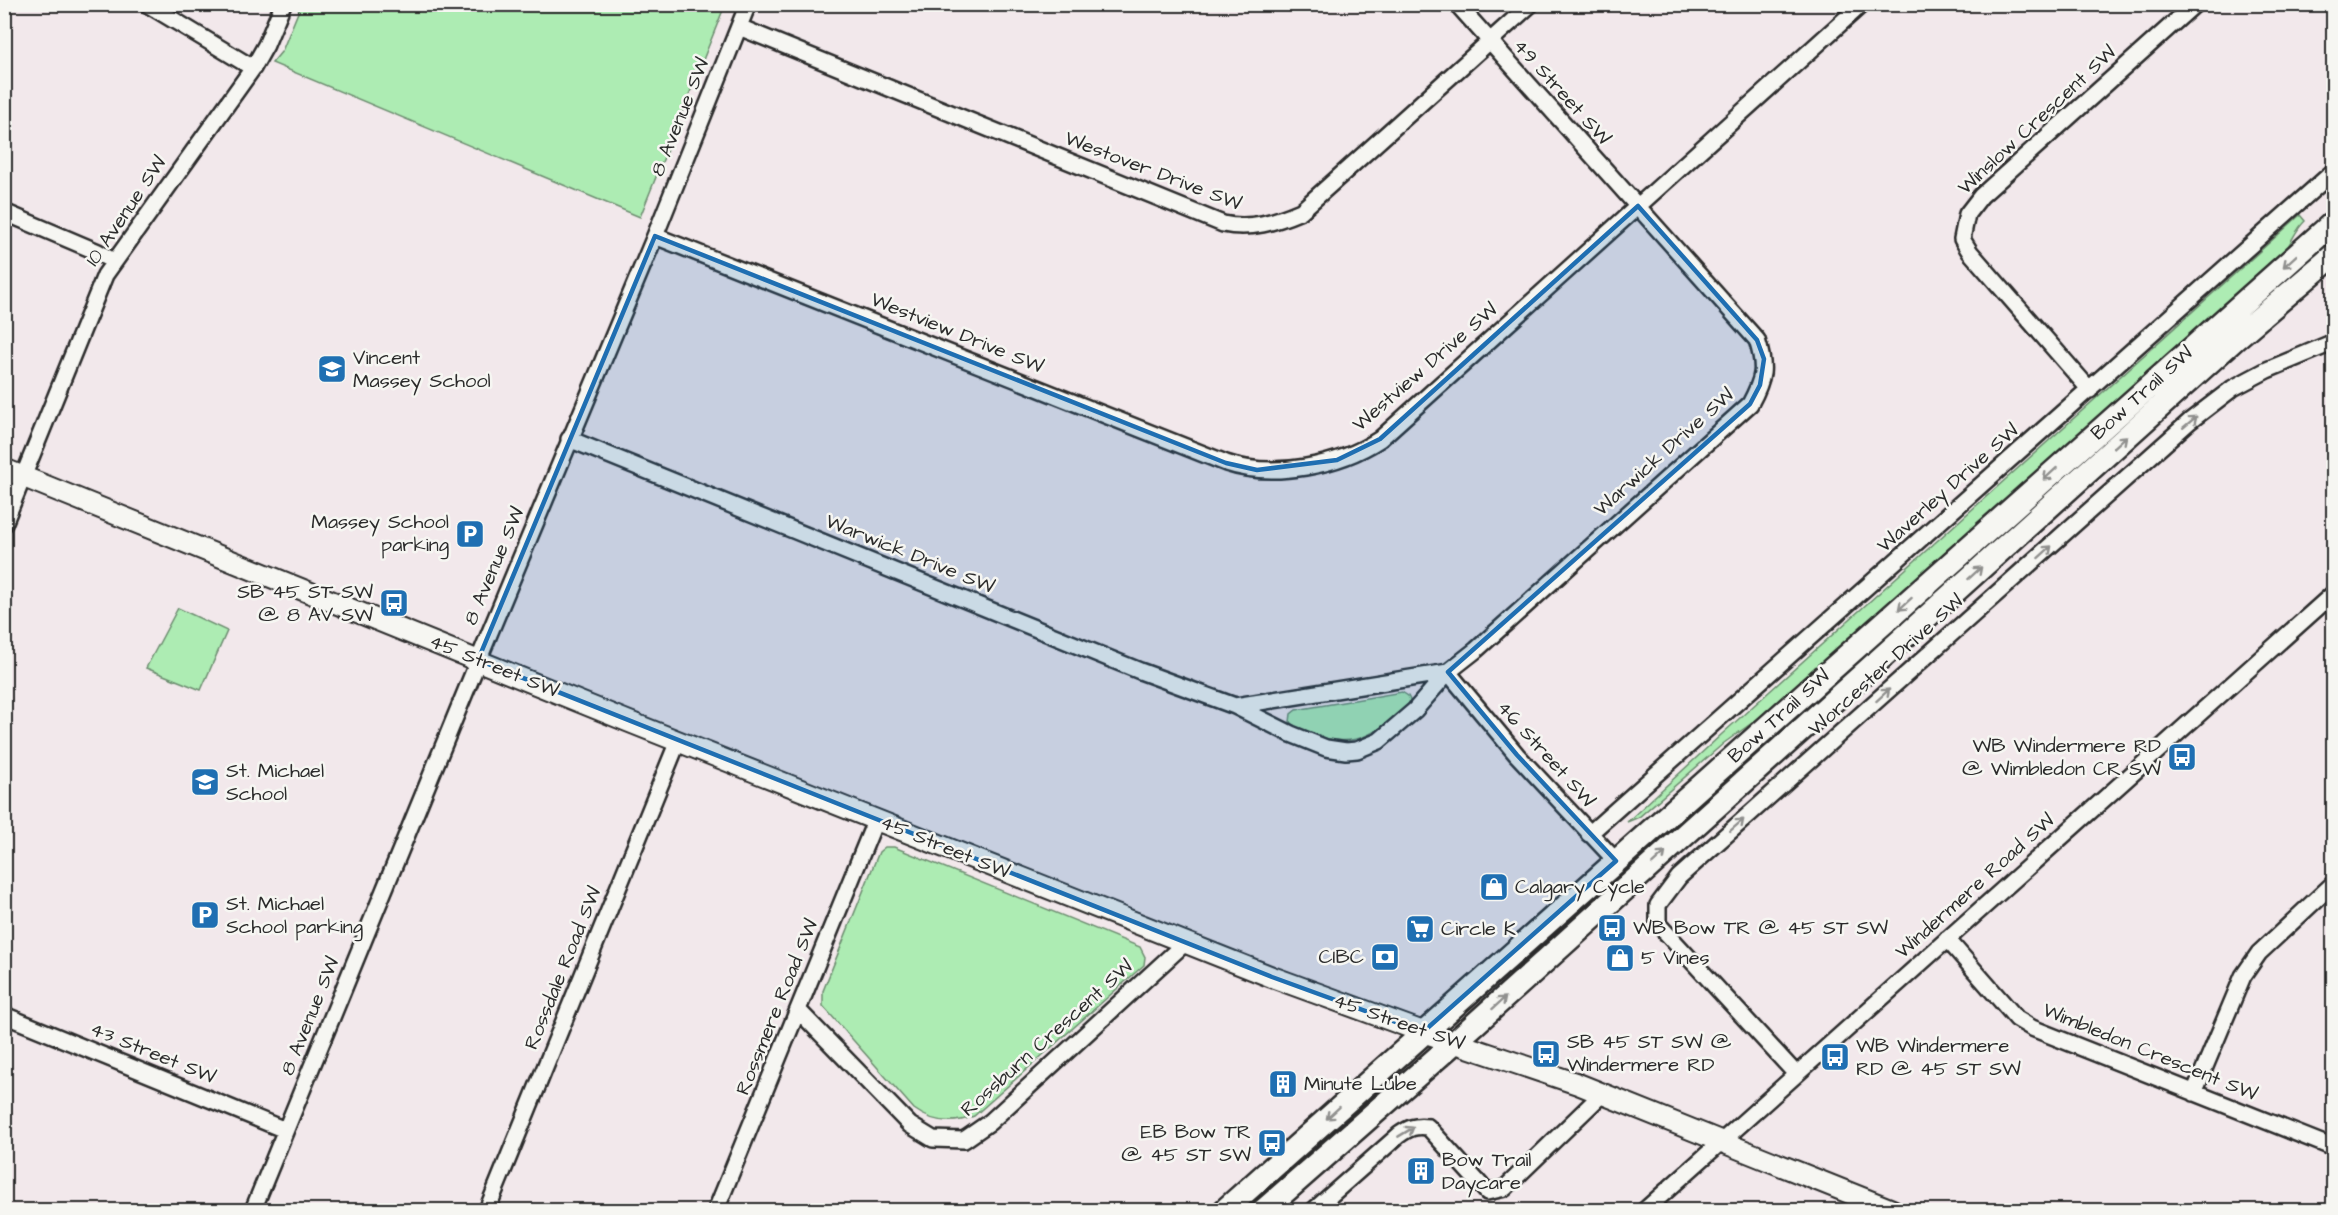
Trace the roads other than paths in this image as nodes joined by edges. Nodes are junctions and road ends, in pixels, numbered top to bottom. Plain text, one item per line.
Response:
1 (147, 4) edge
2 (283, 4) edge
3 (748, 4) edge
4 (1457, 4) edge
5 (1531, 4) edge
6 (1862, 4) edge
7 (2195, 4) edge
8 (739, 27) junction
9 (1490, 41) junction
10 (253, 68) junction
11 (2334, 171) edge
12 (1638, 206) junction
13 (4, 212) edge
14 (2334, 222) edge
15 (656, 237) junction
16 (2334, 255) edge
17 (113, 261) junction
18 (2334, 342) edge
19 (2090, 390) junction
20 (569, 439) junction
21 (4, 469) edge
22 (24, 476) junction
23 (4, 524) edge
24 (2334, 593) edge
25 (478, 660) junction
26 (1448, 672) junction
27 (1235, 706) junction
28 (678, 741) junction
29 (876, 819) junction
30 (1589, 834) junction
31 (1616, 861) junction
32 (2334, 883) edge
33 (1947, 939) junction
34 (1186, 942) junction
35 (799, 1011) junction
36 (4, 1015) edge
37 (1423, 1032) junction
38 (1455, 1042) junction
39 (1796, 1074) junction
40 (2194, 1093) junction
41 (1602, 1094) junction
42 (285, 1130) junction
43 (1722, 1142) junction
44 (2334, 1148) edge
45 (253, 1210) edge
46 (487, 1210) edge
47 (716, 1210) edge
48 (1225, 1210) edge
49 (1264, 1210) edge
50 (1314, 1210) edge
51 (1645, 1210) edge
52 (1892, 1210) edge

1 - 10 street
2 - 10 street, 10 Avenue SW
3 - 8 street, 8 Avenue SW
4 - 9 street, 49 Street SW
5 - 9 street, Westover Drive SW
6 - 12 street, Westview Drive SW
7 - 19 street, Winslow Crescent SW
8 - 9 street, Westover Drive SW
8 - 15 street, 8 Avenue SW
9 - 12 street, 49 Street SW
10 - 17 street, 10 Avenue SW
11 - 19 street, Waverley Drive SW
12 - 15 street, Westview Drive SW
12 - 26 street, Warwick Drive SW
13 - 17 street
14 -> 31 main road, Bow Trail SW
15 - 20 street, 8 Avenue SW
38 -> 16 main road, Bow Trail SW
17 - 22 street, 10 Avenue SW
39 -> 18 street, Worcester Drive SW
19 - 30 street, Waverley Drive SW
20 - 25 street, 8 Avenue SW
20 - 27 street, Warwick Drive SW
21 - 22 street, 45 Street SW
22 - 23 street, 10 Avenue SW
22 - 25 street, 45 Street SW
24 - 33 street, Windermere Road SW
25 - 28 street, 45 Street SW
25 - 42 street, 8 Avenue SW
26 - 27 street, Warwick Drive SW
26 - 27 street, Warwick Drive SW
26 - 30 street, 46 Street SW
28 - 29 street, 45 Street SW
28 - 46 street, Rossdale Road SW
29 - 34 street, 45 Street SW
29 - 35 street, Rossmere Road SW
30 - 31 street, 46 Street SW
31 - 37 main road, Bow Trail SW
32 - 40 street
33 - 39 street, Windermere Road SW
33 - 40 street, Wimbledon Crescent SW
34 - 35 street, Rossburn Crescent SW
34 - 37 street, 45 Street SW
35 - 47 street, Rossmere Road SW
36 - 42 street, 43 Street SW
37 - 38 street, 45 Street SW
37 -> 48 main road, Bow Trail SW
38 - 41 street, 45 Street SW
38 - 49 main road, Bow Trail SW
39 - 43 street, Windermere Road SW
40 - 44 street, Wimbledon Crescent SW
41 - 43 street, 45 Street SW
50 -> 41 street
42 - 45 street, 8 Avenue SW
43 - 51 street, Windermere Road SW
43 - 52 street, 45 Street SW

